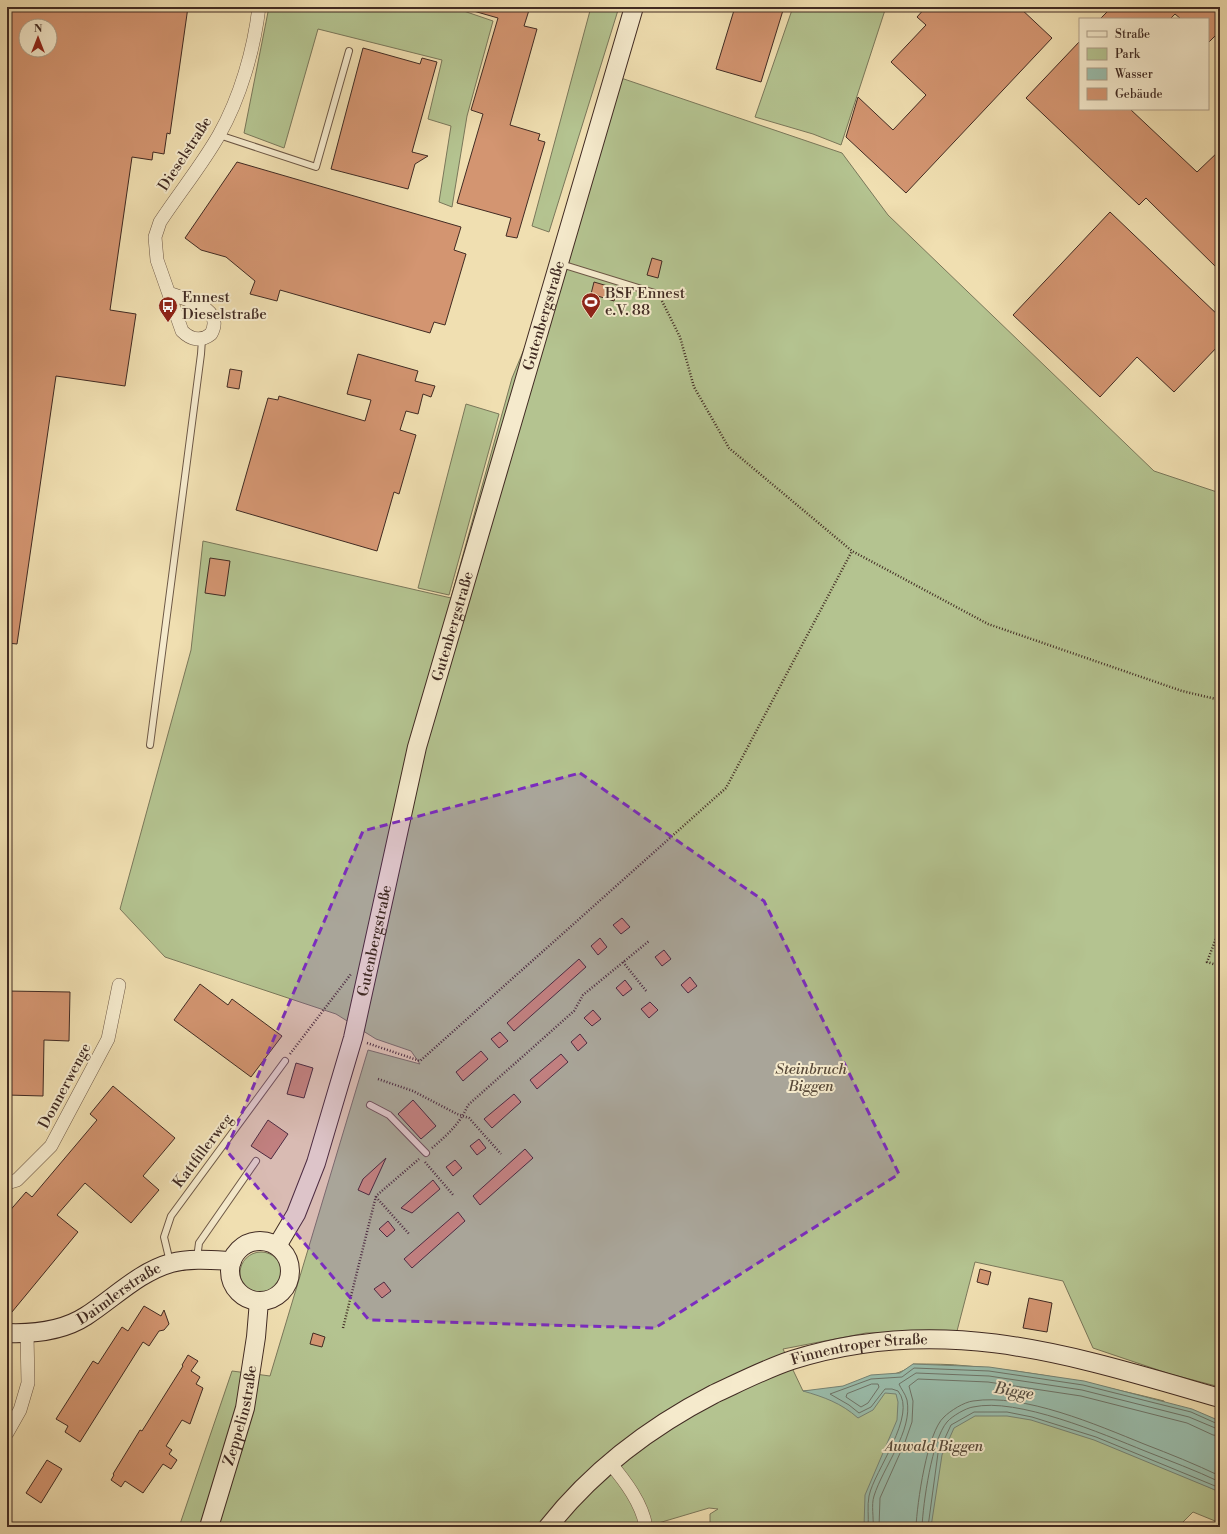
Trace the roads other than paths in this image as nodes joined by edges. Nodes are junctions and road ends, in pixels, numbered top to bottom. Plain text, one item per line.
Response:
1 (259, 7) edge
2 (634, 7) edge
3 (349, 51) dead end
4 (219, 135) junction
5 (560, 263) junction
6 (170, 293) junction
7 (658, 294) road end
8 (202, 340) junction
9 (150, 745) dead end
10 (119, 985) dead end
11 (285, 1061) road end
12 (370, 1105) dead end
13 (426, 1153) road end
14 (256, 1161) dead end
15 (7, 1183) edge
16 (277, 1246) junction
17 (197, 1259) junction
18 (232, 1261) junction
19 (171, 1263) junction
20 (259, 1301) junction
21 (7, 1333) edge
22 (27, 1334) junction
23 (1220, 1398) edge
24 (7, 1433) edge
25 (610, 1463) junction
26 (209, 1527) edge
27 (548, 1527) edge
28 (646, 1527) edge

1 - 4 street, Dieselstraße
2 - 5 main road, Gutenbergstraße
3 - 4 lane
4 - 6 street, Dieselstraße
5 - 7 lane
5 - 16 main road, Gutenbergstraße
6 - 8 street, Dieselstraße
6 - 8 street
8 - 9 lane
10 - 15 street, Donnerwenge
11 - 19 lane, Kattfillerweg
12 - 13 lane
14 - 17 lane
16 - 18 main road
16 - 20 main road
17 - 18 main road, Daimlerstraße
17 - 19 main road, Daimlerstraße
18 - 20 main road
19 - 22 main road, Daimlerstraße
20 - 26 main road, Zeppelinstraße
21 - 22 main road, Daimlerstraße
22 - 24 street
23 - 25 main road, Finnentroper Straße
25 - 27 main road, Finnentroper Straße
25 - 28 street

